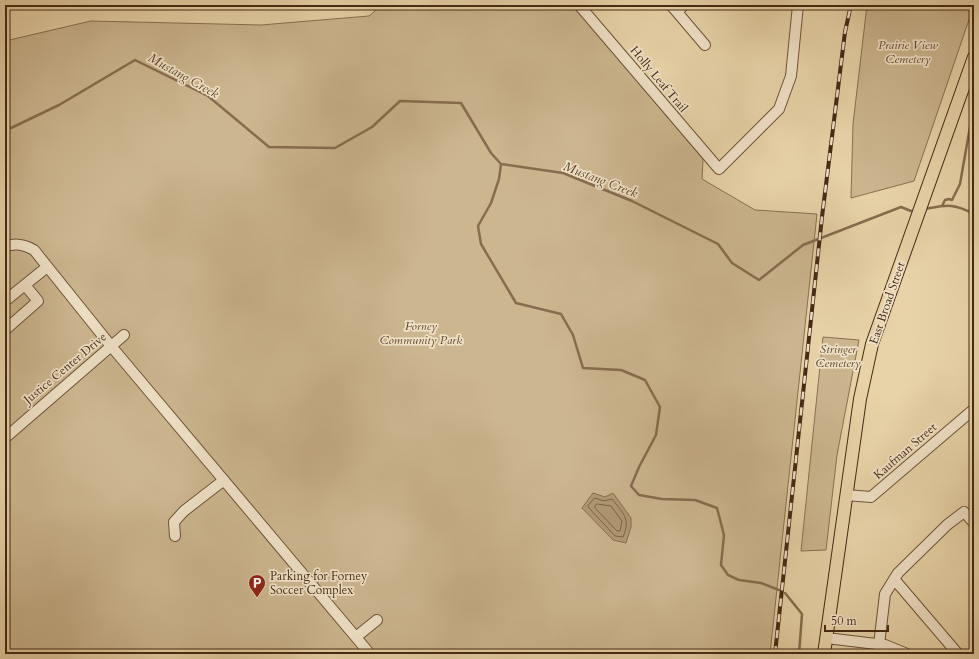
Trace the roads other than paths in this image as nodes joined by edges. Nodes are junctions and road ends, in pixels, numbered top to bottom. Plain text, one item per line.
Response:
1 (579, 5) edge
2 (798, 5) edge
3 (677, 7) edge
4 (705, 45) dead end
5 (974, 56) edge
6 (5, 246) edge
7 (47, 267) junction
8 (25, 285) junction
9 (5, 301) edge
10 (5, 330) edge
11 (124, 335) dead end
12 (111, 346) junction
13 (974, 408) edge
14 (5, 438) edge
15 (224, 480) junction
16 (846, 495) junction
17 (974, 523) edge
18 (176, 536) dead end
19 (894, 580) junction
20 (377, 620) dead end
21 (356, 637) junction
22 (826, 638) junction
23 (879, 645) junction
24 (370, 654) edge
25 (824, 654) edge
26 (907, 654) edge
27 (958, 654) edge

1 - 2 street, Holly Leaf Trail
3 - 4 street
5 - 16 main road, East Broad Street
6 - 7 street
7 - 8 street
7 - 12 street
8 - 9 street
8 - 10 street
11 - 12 street, Justice Center Drive
12 - 14 street, Justice Center Drive
12 - 15 street
13 - 16 street, Kaufman Street
15 - 18 street
15 - 21 street
16 - 22 main road, East Broad Street
17 - 19 street
19 - 23 street
19 - 27 street
20 - 21 street
21 - 24 street
22 - 23 street
22 - 25 main road, East Broad Street
23 - 26 street

